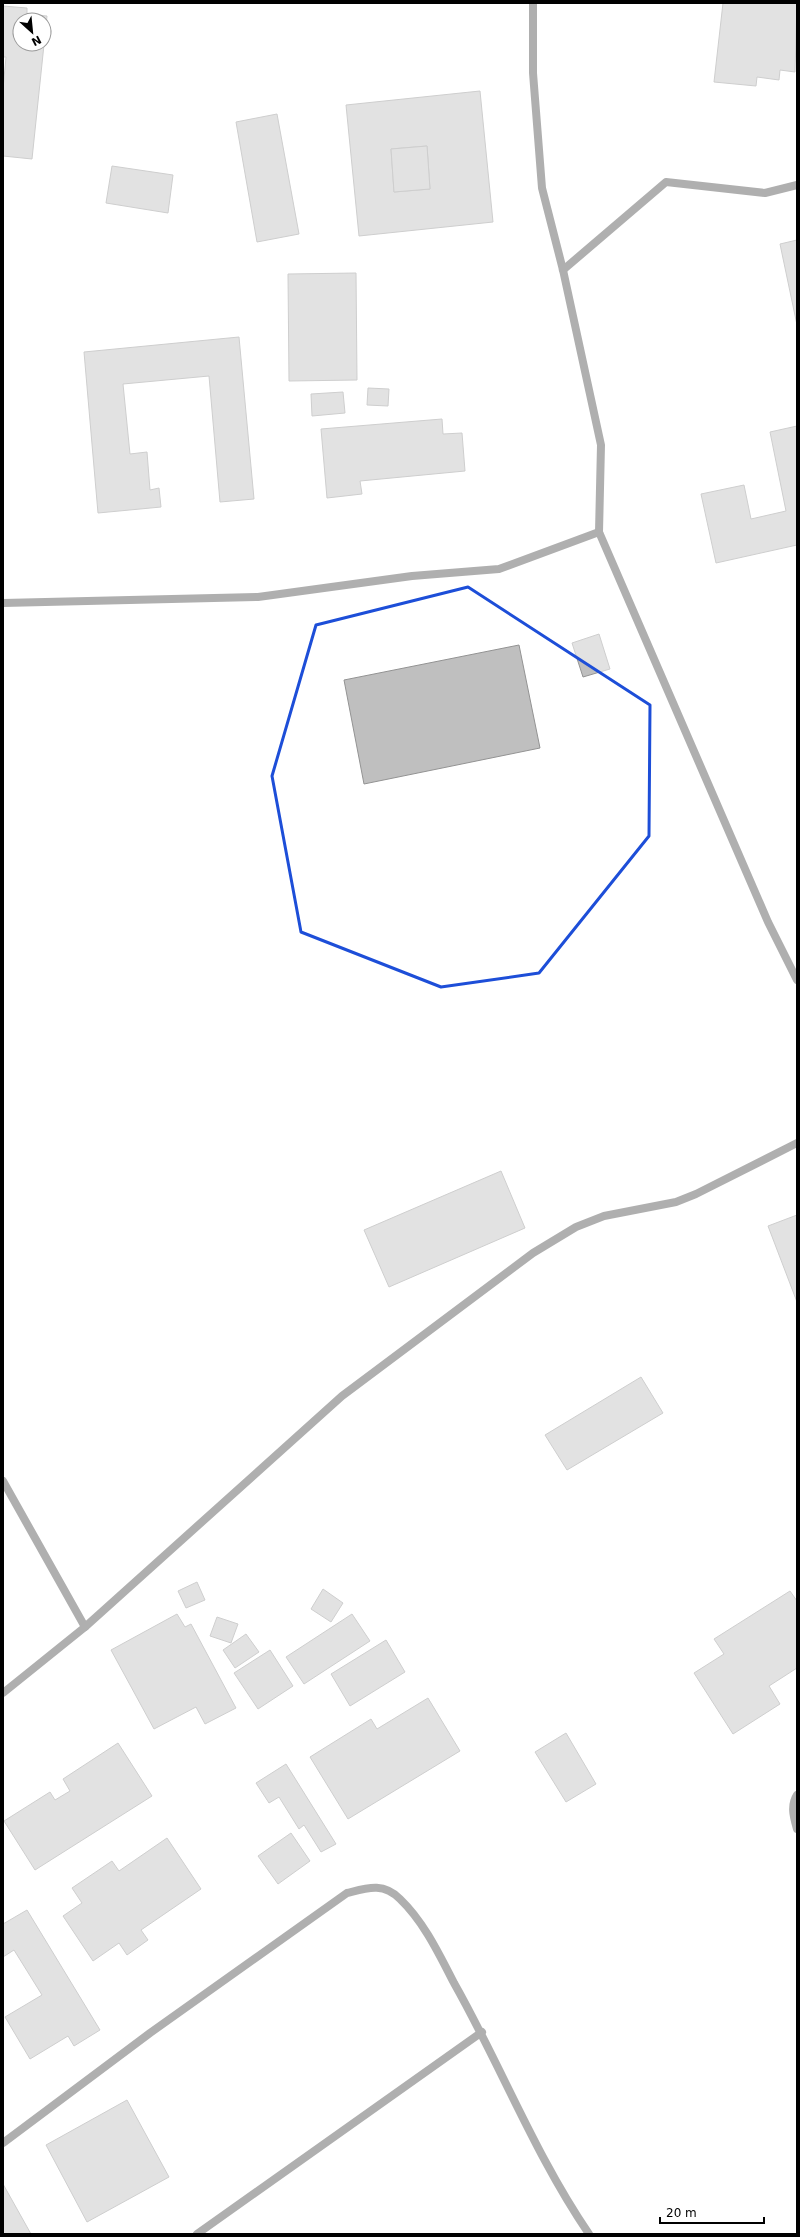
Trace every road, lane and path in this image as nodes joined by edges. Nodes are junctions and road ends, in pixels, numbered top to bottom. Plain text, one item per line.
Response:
1 (533, 3) edge
2 (797, 186) edge
3 (563, 270) junction
4 (599, 532) junction
5 (3, 603) edge
6 (797, 980) edge
7 (797, 1143) edge
8 (3, 1481) edge
9 (85, 1628) junction
10 (3, 1693) edge
11 (797, 1795) edge
12 (797, 1829) edge
13 (482, 2032) junction
14 (3, 2143) edge
15 (197, 2234) edge
16 (589, 2234) edge

1 - 3 street
2 - 3 street
3 - 4 street
4 - 5 street
4 - 6 street
7 - 9 street
8 - 9 street
9 - 10 street
11 - 12 street
13 - 14 street
13 - 15 street
13 - 16 street

